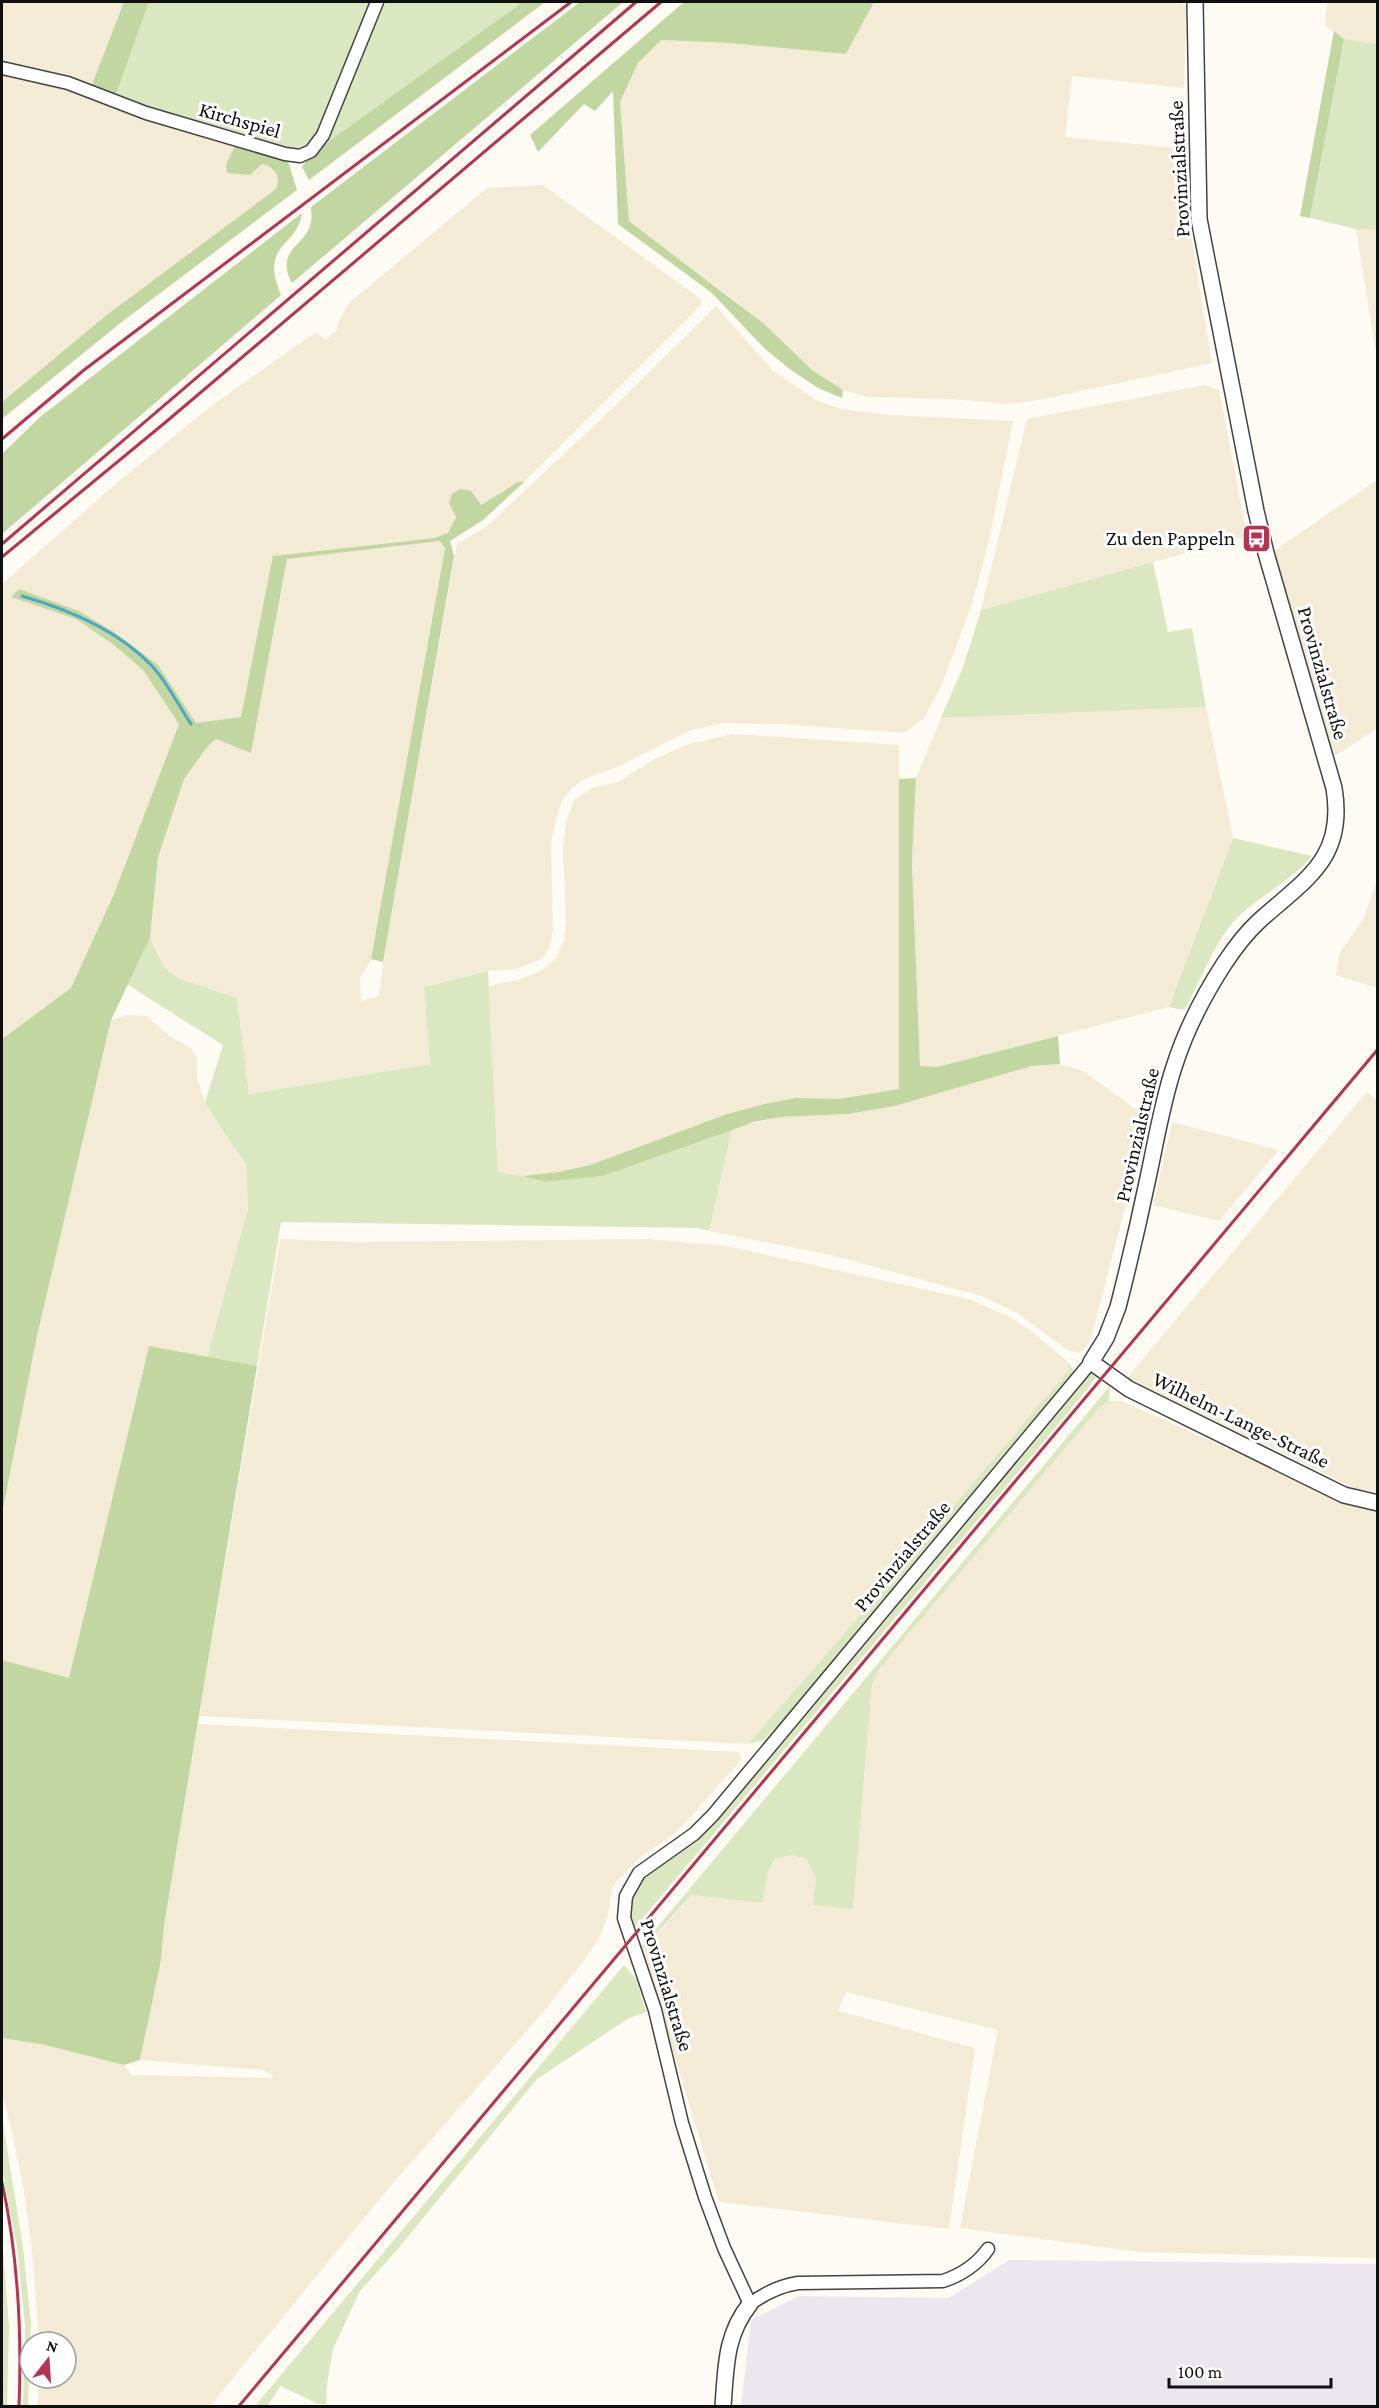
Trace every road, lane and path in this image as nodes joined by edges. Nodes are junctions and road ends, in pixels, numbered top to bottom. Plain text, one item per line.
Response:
1 (377, 2) edge
2 (1195, 2) edge
3 (2, 68) edge
4 (1091, 1362) junction
5 (1377, 1503) edge
6 (988, 2250) dead end
7 (750, 2304) junction
8 (723, 2406) edge

1 - 3 street, Kirchspiel
2 - 4 street, Provinzialstraße
4 - 5 street, Wilhelm-Lange-Straße
4 - 7 street, Provinzialstraße
6 - 7 street
7 - 8 street

